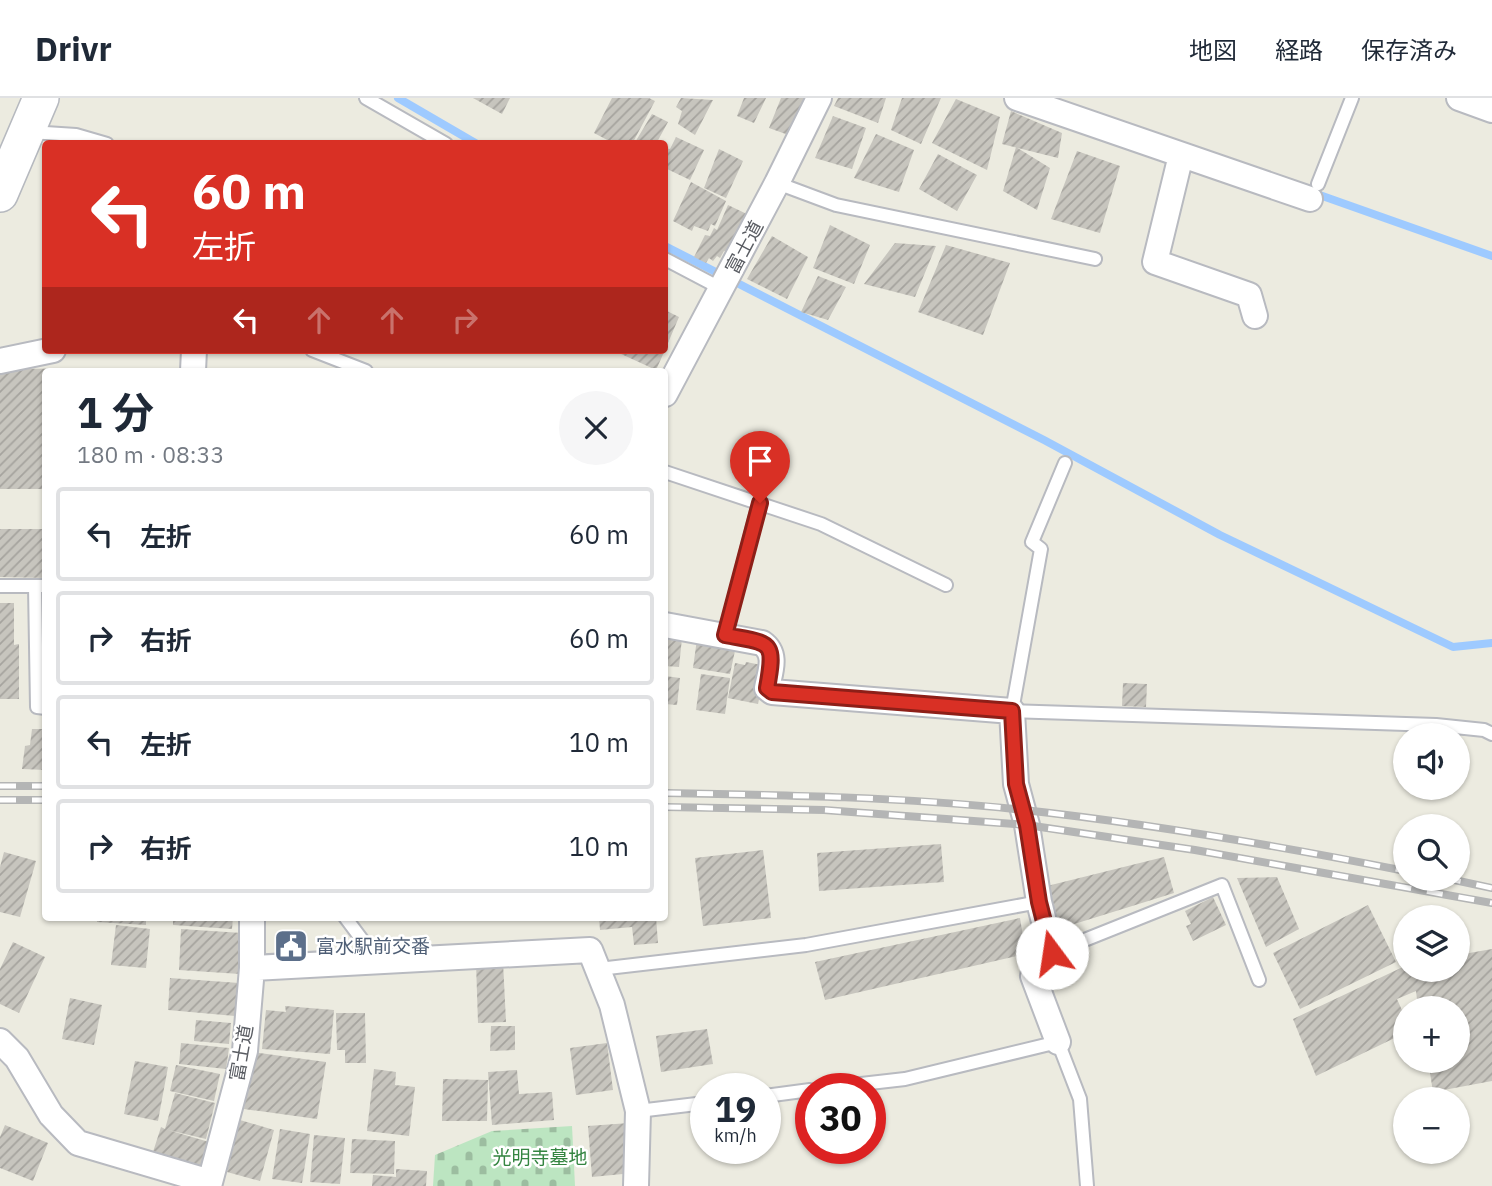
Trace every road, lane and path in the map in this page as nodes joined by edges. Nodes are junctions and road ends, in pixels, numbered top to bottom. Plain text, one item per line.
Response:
1 (41, 98) edge
2 (366, 98) edge
3 (818, 98) edge
4 (1017, 98) edge
5 (1352, 98) edge
6 (1459, 98) edge
7 (1492, 110) edge
8 (26, 131) junction
9 (93, 140) edge
10 (439, 140) edge
11 (1181, 155) junction
12 (777, 183) junction
13 (1314, 192) joint
14 (0, 194) edge
15 (1095, 259) dead end
16 (668, 260) edge
17 (726, 282) junction
18 (1255, 316) dead end
19 (42, 352) edge
20 (322, 354) edge
21 (0, 360) edge
22 (358, 368) edge
23 (668, 388) edge
24 (1065, 463) dead end
25 (668, 473) edge
26 (760, 503) junction
27 (946, 585) dead end
28 (0, 586) edge
29 (41, 586) edge
30 (668, 626) edge
31 (725, 635) junction
32 (42, 708) edge
33 (1012, 711) junction
34 (1492, 733) edge
35 (1039, 902) junction
36 (252, 921) edge
37 (348, 921) edge
38 (1052, 953) junction
39 (379, 962) junction
40 (253, 968) junction
41 (599, 969) junction
42 (1259, 980) dead end
43 (0, 1041) edge
44 (1058, 1042) junction
45 (886, 1081) edge
46 (690, 1105) edge
47 (638, 1111) junction
48 (210, 1184) edge
49 (636, 1186) edge
50 (1087, 1186) edge

1 - 8 main road
2 - 10 lane
3 - 12 street, 富士道
4 - 11 street
5 - 13 lane
6 - 7 street
8 - 9 lane
8 - 14 main road
11 - 13 street
11 - 18 street
12 - 15 lane
12 - 17 street, 富士道
16 - 17 lane
17 - 23 street, 富士道
19 - 21 street
20 - 22 lane
24 - 33 lane
25 - 26 lane
26 - 27 lane
26 - 31 lane
28 - 29 lane
29 - 32 lane
30 - 31 street
31 - 33 street
33 - 34 lane
33 - 35 street
35 - 38 street
35 - 41 lane
36 - 40 street, 富士道
37 - 39 lane
38 - 42 lane
38 - 44 street
39 - 40 street
39 - 41 street
40 - 48 street, 富士道
41 - 47 street
43 - 48 street
44 - 45 lane
44 - 50 lane
46 - 47 lane
47 - 49 street

